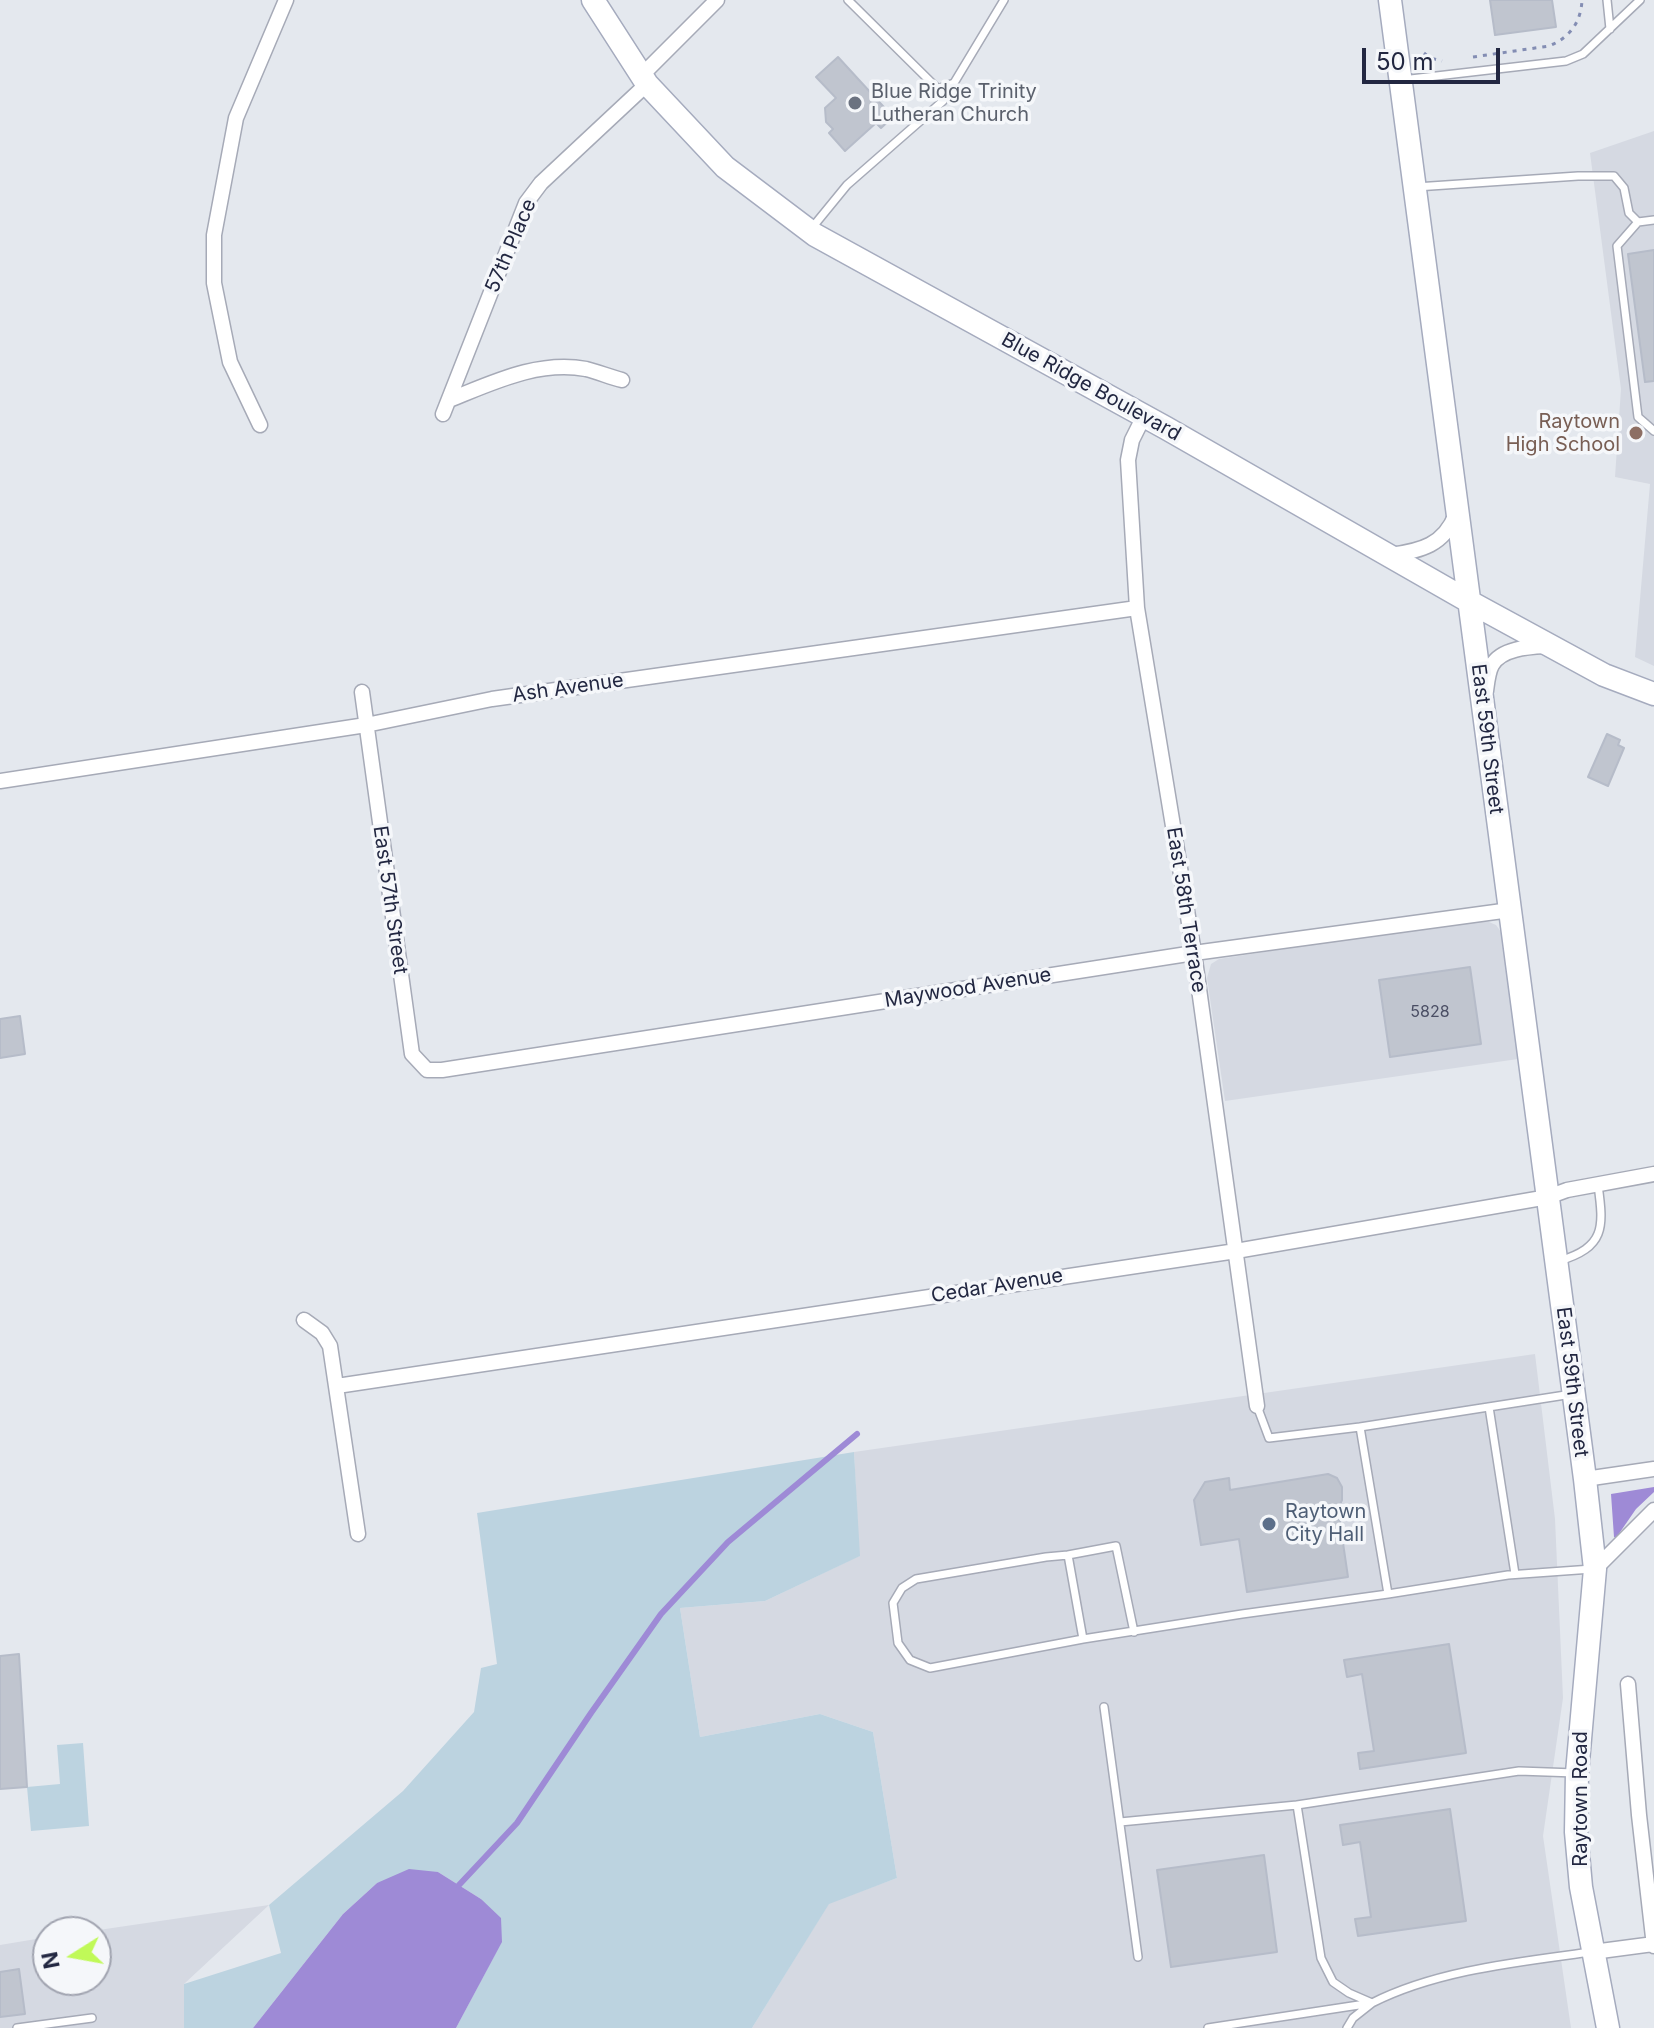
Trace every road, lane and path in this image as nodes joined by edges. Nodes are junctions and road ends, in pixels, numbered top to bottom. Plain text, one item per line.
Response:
1 (286, 0) edge
2 (593, 0) edge
3 (717, 0) edge
4 (848, 0) edge
5 (1004, 0) edge
6 (1390, 0) edge
7 (1582, 0) edge
8 (1607, 0) edge
9 (1640, 0) edge
10 (1610, 29) junction
11 (1424, 53) dead end
12 (1461, 59) dead end
13 (1446, 61) dead end
14 (644, 80) junction
15 (1400, 80) junction
16 (938, 89) junction
17 (1414, 187) junction
18 (1654, 220) edge
19 (1638, 222) junction
20 (809, 231) junction
21 (622, 380) dead end
22 (1144, 416) junction
23 (260, 425) dead end
24 (1654, 431) edge
25 (1457, 510) junction
26 (1388, 555) junction
27 (1470, 602) junction
28 (1137, 608) junction
29 (1552, 646) junction
30 (362, 692) dead end
31 (1654, 694) edge
32 (1483, 703) junction
33 (366, 725) junction
34 (0, 781) edge
35 (1510, 910) junction
36 (1194, 953) junction
37 (427, 1070) joint
38 (1654, 1174) edge
39 (1598, 1184) junction
40 (1548, 1197) junction
41 (1236, 1251) junction
42 (1557, 1262) junction
43 (304, 1320) dead end
44 (337, 1386) junction
45 (1574, 1394) junction
46 (1257, 1406) joint
47 (1489, 1407) junction
48 (1360, 1427) junction
49 (1654, 1469) edge
50 (1585, 1479) junction
51 (1654, 1510) edge
52 (358, 1534) dead end
53 (1068, 1555) junction
54 (1595, 1569) junction
55 (1515, 1574) junction
56 (1388, 1594) junction
57 (1134, 1632) junction
58 (1083, 1639) junction
59 (1628, 1684) dead end
60 (1104, 1707) dead end
61 (1577, 1773) junction
62 (1297, 1805) junction
63 (1120, 1822) junction
64 (1654, 1945) edge
65 (1593, 1952) junction
66 (1138, 1957) dead end
67 (1372, 2003) junction
68 (92, 2018) dead end
69 (17, 2028) edge
70 (1211, 2028) edge
71 (1347, 2028) edge
72 (1608, 2028) edge

1 - 23 street
2 - 14 street, Blue Ridge Boulevard
3 - 14 street, 57th Place
4 - 16 lane
5 - 16 lane
6 - 15 street, East 59th Street
7 - 12 path
8 - 10 lane
9 - 10 lane
10 - 15 lane
11 - 13 path
14 - 20 street, Blue Ridge Boulevard
14 - 21 street, 57th Place
15 - 17 street, East 59th Street
16 - 20 lane
17 - 19 lane
17 - 25 street, East 59th Street
18 - 19 lane
19 - 24 lane
20 - 22 street, Blue Ridge Boulevard
22 - 26 street, Blue Ridge Boulevard
22 - 28 street, East 58th Terrace
25 - 26 street
25 - 27 street, East 59th Street
26 - 27 street, Blue Ridge Boulevard
27 - 29 street, Blue Ridge Boulevard
27 - 32 street, East 59th Street
28 - 33 street, Ash Avenue
28 - 36 street, East 58th Terrace
29 - 31 street, Blue Ridge Boulevard
29 - 32 street
30 - 33 street, East 57th Street
32 - 35 street, East 59th Street
33 - 34 street, Ash Avenue
33 - 37 street, East 57th Street
35 - 36 street, Maywood Avenue
35 - 40 street, East 59th Street
36 - 37 street, Maywood Avenue
36 - 41 street, East 58th Terrace
38 - 39 street, Cedar Avenue
39 - 40 street, Cedar Avenue
39 - 42 lane
40 - 41 street, Cedar Avenue
40 - 42 street, East 59th Street
41 - 44 street, Cedar Avenue
41 - 46 street, East 58th Terrace
42 - 45 street, East 59th Street
43 - 44 street
44 - 52 street
45 - 47 lane
45 - 50 street, East 59th Street
46 - 48 lane
47 - 48 lane
47 - 55 lane
48 - 56 lane
49 - 50 street
50 - 54 street, Raytown Road
51 - 54 street
53 - 57 lane
53 - 58 lane
53 - 58 lane
54 - 55 lane
54 - 61 street, Raytown Road
55 - 56 lane
56 - 57 lane
57 - 58 lane
59 - 64 street
60 - 63 lane
61 - 62 lane
61 - 65 street, Raytown Road
62 - 63 lane
62 - 67 lane
63 - 66 lane
64 - 65 street
65 - 67 lane
65 - 72 street, Raytown Road
67 - 70 lane
67 - 71 lane
68 - 69 lane

